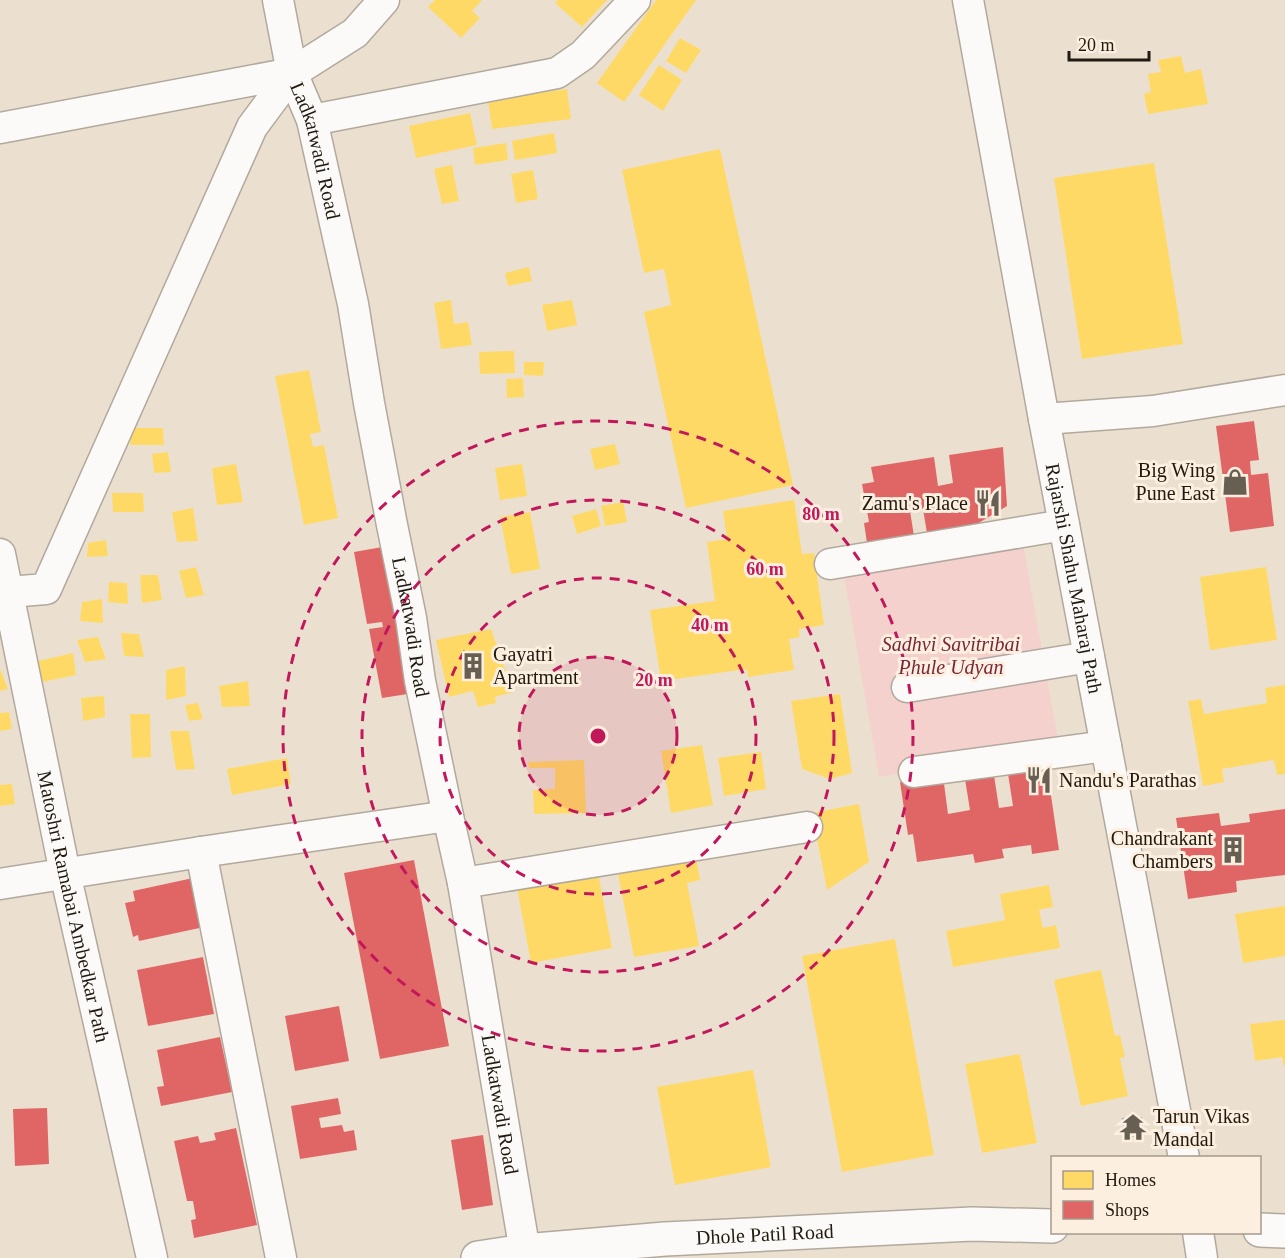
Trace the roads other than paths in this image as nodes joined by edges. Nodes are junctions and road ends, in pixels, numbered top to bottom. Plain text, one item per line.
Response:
1 (278, 0) edge
2 (384, 0) edge
3 (635, 0) edge
4 (968, 0) edge
5 (292, 73) junction
6 (312, 120) junction
7 (0, 128) edge
8 (1285, 390) edge
9 (1044, 419) junction
10 (1064, 525) junction
11 (0, 554) edge
12 (830, 564) dead end
13 (8, 592) junction
14 (1089, 657) junction
15 (907, 687) dead end
16 (1106, 746) junction
17 (914, 772) dead end
18 (448, 816) junction
19 (807, 827) dead end
20 (201, 852) junction
21 (65, 873) junction
22 (464, 883) junction
23 (0, 884) edge
24 (1184, 1156) edge
25 (1051, 1226) edge
26 (1261, 1230) edge
27 (1285, 1231) edge
28 (1198, 1234) edge
29 (525, 1255) edge
30 (152, 1258) edge
31 (281, 1258) edge
32 (478, 1258) edge
33 (1202, 1258) edge

1 - 5 street, Ladkatwadi Road
2 - 5 street
3 - 6 street
4 - 9 street, Rajarshi Shahu Maharaj Path
5 - 6 street, Ladkatwadi Road
5 - 7 street
5 - 13 street
6 - 18 street, Ladkatwadi Road
8 - 9 street
9 - 10 street, Rajarshi Shahu Maharaj Path
10 - 12 street
10 - 14 street, Rajarshi Shahu Maharaj Path
11 - 13 street, Matoshri Ramabai Ambedkar Path
13 - 21 street, Matoshri Ramabai Ambedkar Path
14 - 15 street
14 - 16 street, Rajarshi Shahu Maharaj Path
16 - 17 street
16 - 24 street, Rajarshi Shahu Maharaj Path
18 - 20 street
18 - 22 street, Ladkatwadi Road
19 - 22 street
20 - 21 street
20 - 31 street
21 - 23 street
21 - 30 street, Matoshri Ramabai Ambedkar Path
22 - 29 street, Ladkatwadi Road
25 - 29 street, Dhole Patil Road
26 - 27 street
28 - 33 street
29 - 32 street, Dhole Patil Road

